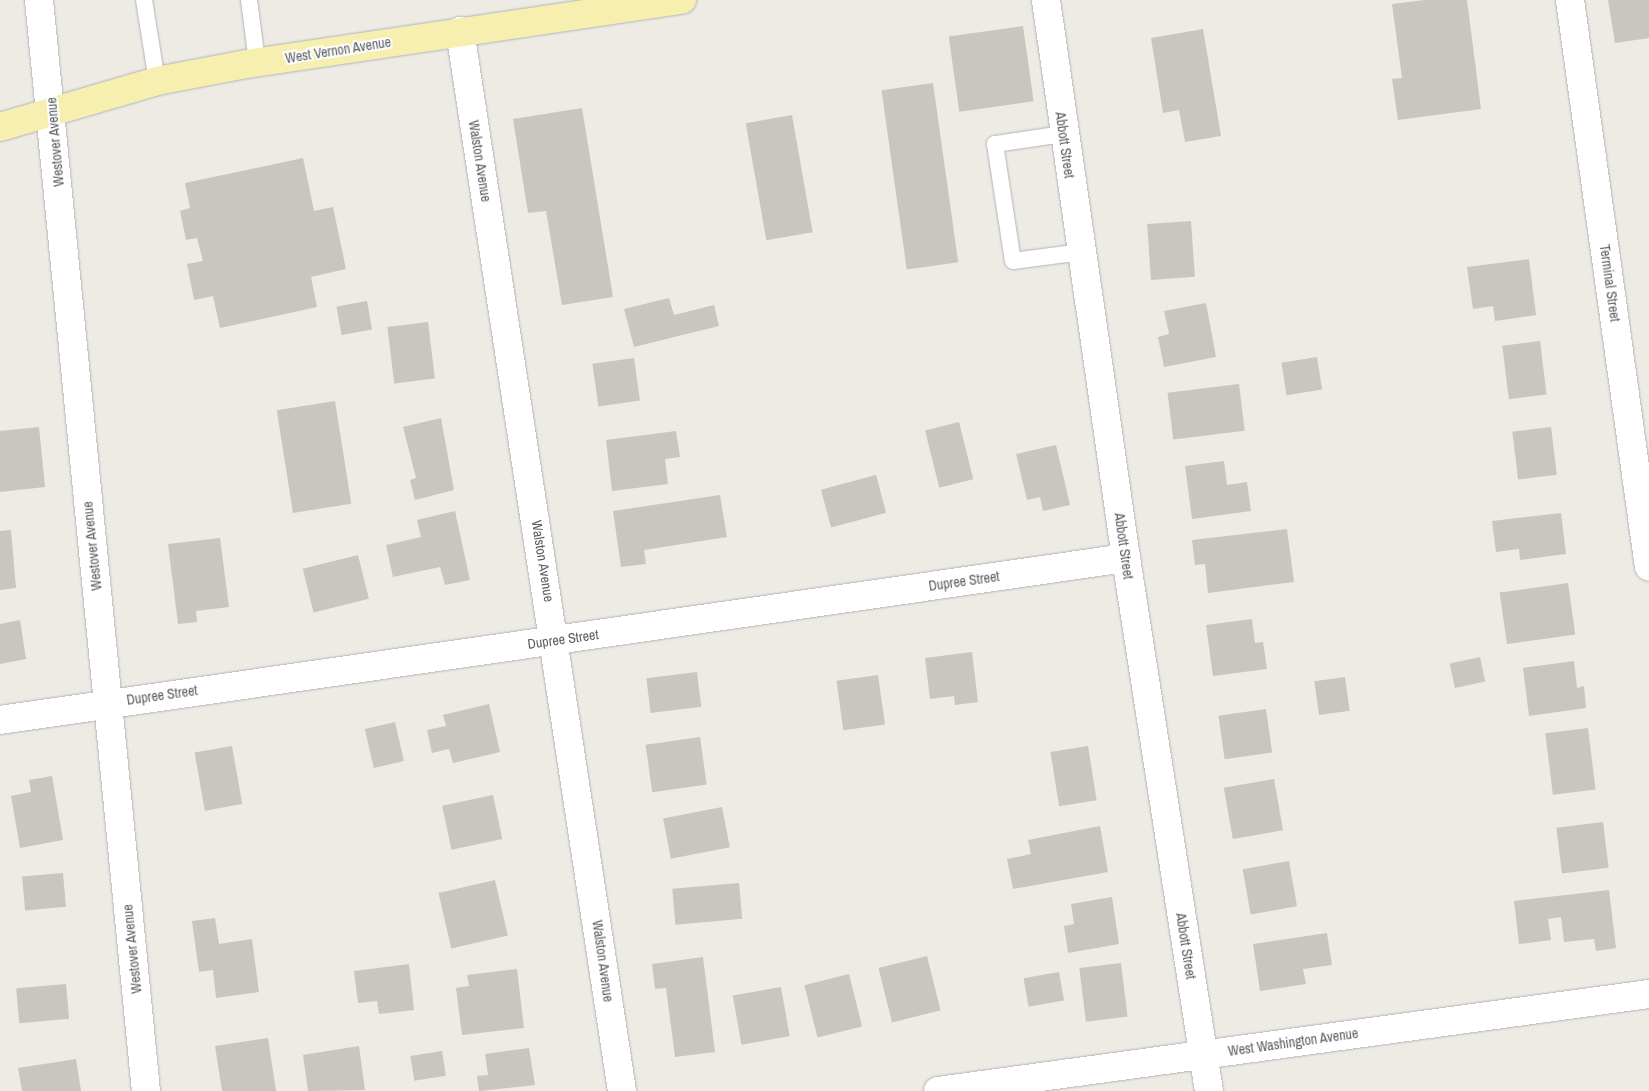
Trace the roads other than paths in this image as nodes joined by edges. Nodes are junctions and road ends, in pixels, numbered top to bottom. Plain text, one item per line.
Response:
1 (39, 0) edge
2 (144, 0) edge
3 (248, 0) edge
4 (682, 0) edge
5 (1046, 0) edge
6 (1570, 0) edge
7 (460, 31) junction
8 (256, 62) junction
9 (157, 82) junction
10 (52, 110) junction
11 (0, 128) edge
12 (1063, 134) junction
13 (1081, 252) junction
14 (1126, 558) junction
15 (1649, 566) edge
16 (555, 640) junction
17 (107, 702) junction
18 (0, 720) edge
19 (1649, 994) edge
20 (1203, 1054) junction
21 (146, 1091) edge
22 (622, 1091) edge
23 (938, 1091) edge
24 (1209, 1091) edge

1 - 10 street, Westover Avenue
2 - 9 lane
3 - 8 lane
4 - 7 main road, West Vernon Avenue
5 - 12 street, Abbott Street
6 - 15 street, Terminal Street
7 - 8 main road, West Vernon Avenue
7 - 16 street, Walston Avenue
8 - 9 main road, West Vernon Avenue
9 - 10 main road, West Vernon Avenue
10 - 11 main road, West Vernon Avenue
10 - 17 street, Westover Avenue
12 - 13 street, Abbott Street
12 - 13 lane
13 - 14 street, Abbott Street
14 - 16 street, Dupree Street
14 - 20 street, Abbott Street
16 - 17 street, Dupree Street
16 - 22 street, Walston Avenue
17 - 18 street, Dupree Street
17 - 21 street, Westover Avenue
19 - 20 street, West Washington Avenue
20 - 23 street, West Washington Avenue
20 - 24 street, Abbott Street

